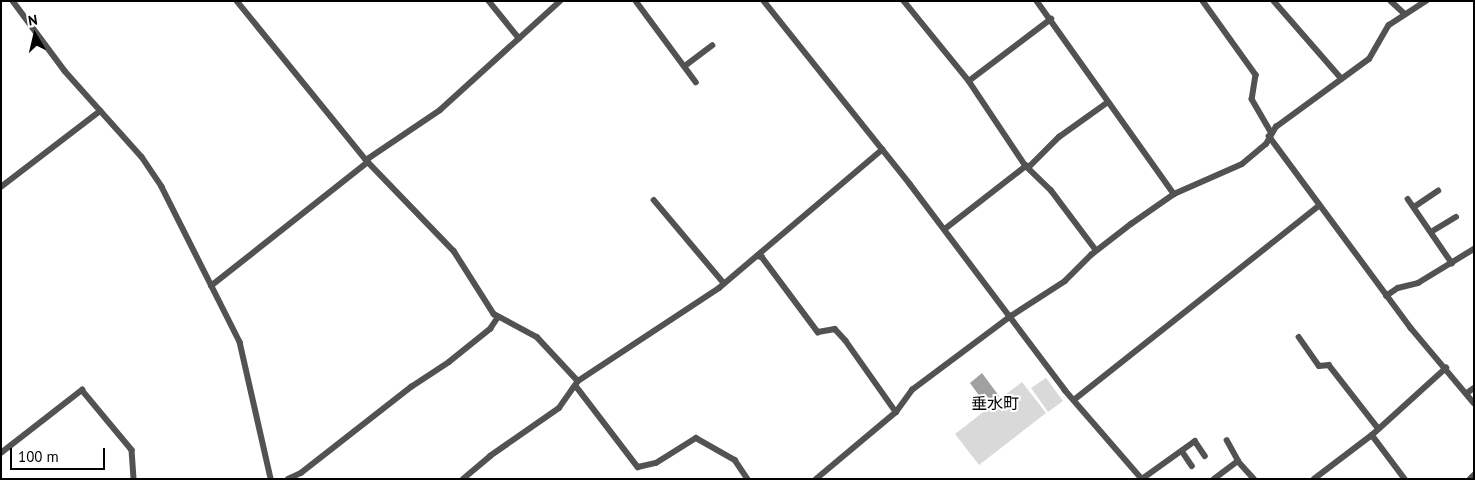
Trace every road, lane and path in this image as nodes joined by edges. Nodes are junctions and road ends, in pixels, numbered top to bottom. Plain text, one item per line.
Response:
1 (13, 1) edge
2 (237, 1) edge
3 (489, 1) edge
4 (560, 1) edge
5 (636, 1) edge
6 (764, 1) edge
7 (904, 1) edge
8 (1037, 1) edge
9 (1203, 1) edge
10 (1274, 1) edge
11 (1391, 1) edge
12 (1426, 1) edge
13 (1404, 13) junction
14 (1051, 19) junction
15 (519, 38) junction
16 (712, 46) dead end
17 (685, 66) junction
18 (1342, 79) junction
19 (969, 81) junction
20 (696, 82) dead end
21 (1108, 102) junction
22 (100, 111) junction
23 (1270, 134) junction
24 (882, 150) junction
25 (367, 161) junction
26 (1027, 167) junction
27 (1, 187) edge
28 (1438, 191) dead end
29 (1174, 194) junction
30 (654, 200) dead end
31 (1408, 200) dead end
32 (1319, 206) junction
33 (1414, 207) junction
34 (1456, 216) dead end
35 (945, 229) junction
36 (1431, 232) junction
37 (1474, 249) edge
38 (1096, 250) junction
39 (757, 256) junction
40 (1452, 263) junction
41 (724, 283) junction
42 (211, 286) junction
43 (1386, 296) junction
44 (1010, 316) junction
45 (498, 317) junction
46 (1299, 337) dead end
47 (1446, 368) junction
48 (577, 384) junction
49 (1474, 388) edge
50 (1467, 393) junction
51 (1074, 400) junction
52 (1474, 403) edge
53 (896, 412) junction
54 (1378, 428) junction
55 (1372, 435) junction
56 (1228, 441) dead end
57 (1182, 451) junction
58 (1, 453) edge
59 (1205, 456) dead end
60 (1238, 461) junction
61 (1192, 466) dead end
62 (1474, 475) edge
63 (134, 479) edge
64 (271, 479) edge
65 (288, 479) edge
66 (463, 479) edge
67 (748, 479) edge
68 (816, 479) edge
69 (1142, 479) edge
70 (1214, 479) edge
71 (1254, 479) edge
72 (1314, 479) edge
73 (1405, 479) edge
74 (1470, 479) edge

1 - 22 street
2 - 25 street
3 - 15 street
4 - 15 street
5 - 17 street
6 - 24 street
7 - 19 street
8 - 14 street
9 - 23 street
10 - 18 street
11 - 13 street
12 - 13 street
13 - 18 street
14 - 19 street
14 - 21 street
15 - 25 street
16 - 17 street
17 - 20 street
18 - 23 street
19 - 26 street
21 - 26 street
21 - 29 street
22 - 27 street
22 - 42 street
23 - 29 street
23 - 32 street
24 - 35 street
24 - 39 street
25 - 42 street
25 - 45 street
26 - 35 street
26 - 38 street
28 - 33 street
29 - 38 street
30 - 41 street
31 - 33 street
32 - 43 street
32 - 51 street
33 - 36 street
34 - 36 street
35 - 44 street
36 - 40 street
37 - 40 street
38 - 44 street
39 - 41 street
39 - 53 street
40 - 43 street
41 - 48 street
42 - 64 street
43 - 47 street
44 - 51 street
44 - 53 street
45 - 48 street
45 - 65 street
46 - 54 street
47 - 50 street
47 - 54 street
48 - 66 street
48 - 67 street
49 - 50 street
50 - 52 street
51 - 69 street
53 - 68 street
54 - 55 street
55 - 72 street
55 - 73 street
56 - 60 street
57 - 59 street
57 - 61 street
57 - 69 street
58 - 63 street
60 - 70 street
60 - 71 street
62 - 74 street

